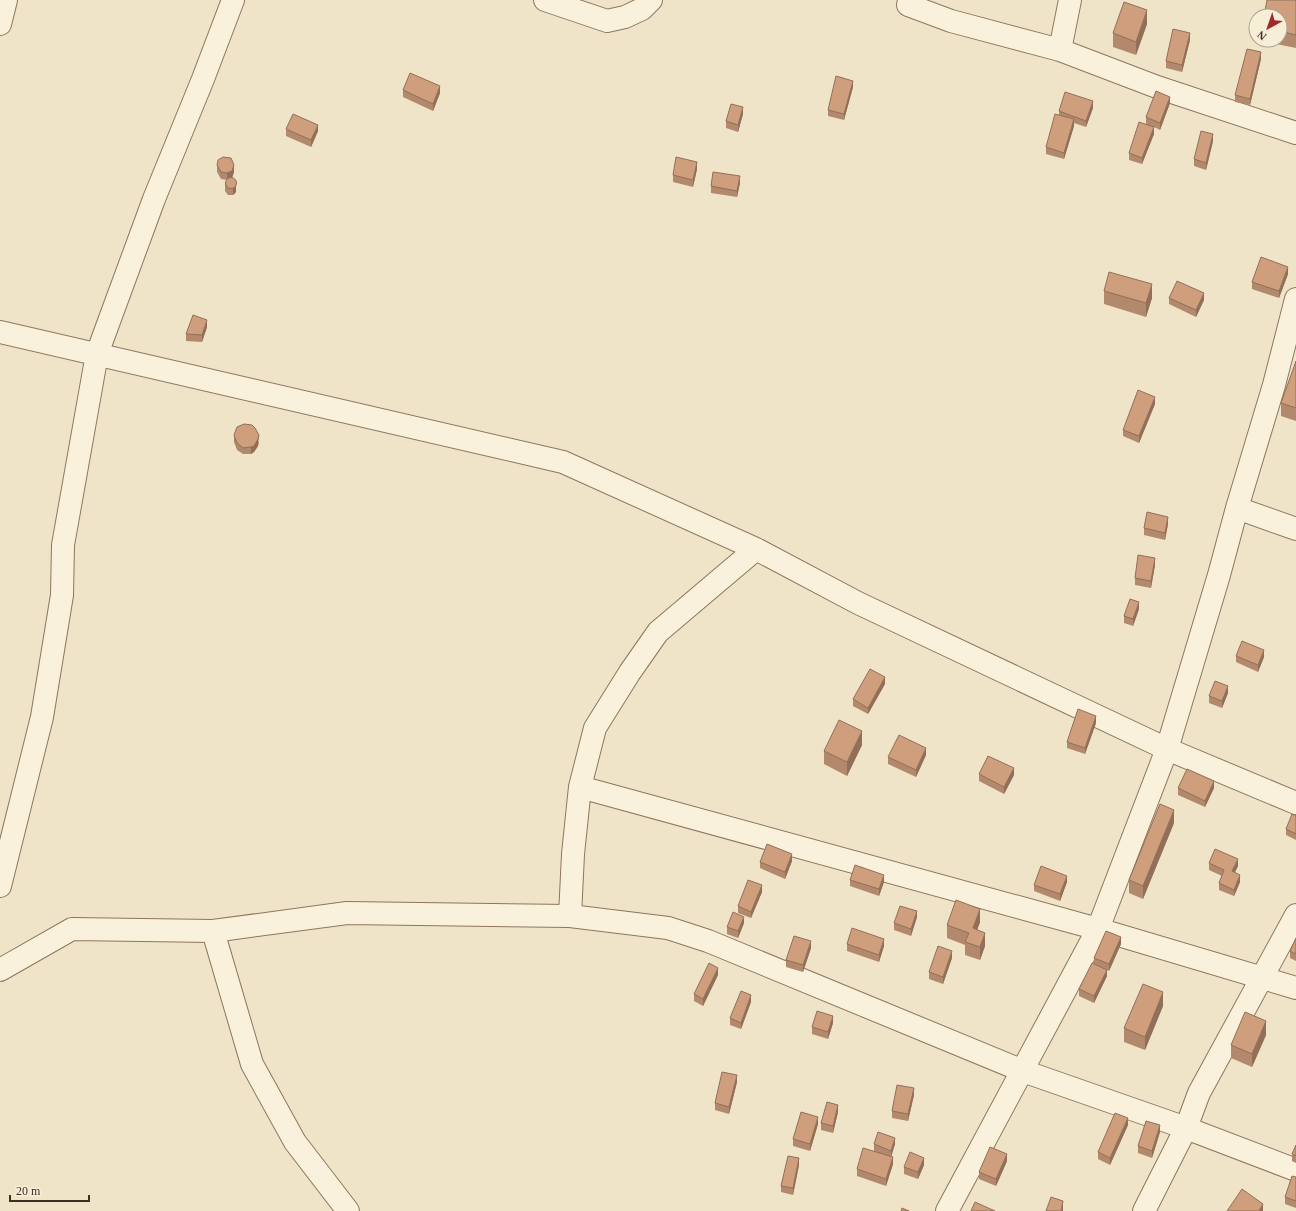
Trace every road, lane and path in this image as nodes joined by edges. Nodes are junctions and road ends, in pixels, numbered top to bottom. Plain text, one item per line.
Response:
1 (6, 0) edge
2 (233, 0) edge
3 (545, 0) edge
4 (651, 0) edge
5 (1070, 0) edge
6 (904, 2) edge
7 (0, 24) edge
8 (1060, 50) junction
9 (1296, 133) edge
10 (1296, 299) edge
11 (0, 332) edge
12 (97, 354) junction
13 (1237, 508) junction
14 (1296, 529) edge
15 (756, 549) junction
16 (1167, 749) junction
17 (580, 787) junction
18 (1296, 802) edge
19 (0, 886) edge
20 (1296, 915) edge
21 (570, 916) junction
22 (1098, 930) junction
23 (213, 931) junction
24 (0, 970) edge
25 (1262, 978) junction
26 (1296, 988) edge
27 (1022, 1071) junction
28 (1186, 1128) junction
29 (1296, 1170) edge
30 (348, 1211) edge
31 (947, 1211) edge
32 (1144, 1211) edge

1 - 7 street
2 - 12 street
3 - 4 street
5 - 8 street
6 - 8 street
8 - 9 street
10 - 13 street
11 - 12 street
12 - 15 street
12 - 19 street
13 - 14 street
13 - 16 street
15 - 16 street
15 - 17 street
16 - 18 street
16 - 22 street
17 - 21 street
17 - 22 street
20 - 25 street
21 - 23 street
21 - 27 street
22 - 25 street
22 - 27 street
23 - 24 street
23 - 30 street
25 - 26 street
25 - 28 street
27 - 28 street
27 - 31 street
28 - 29 street
28 - 32 street

